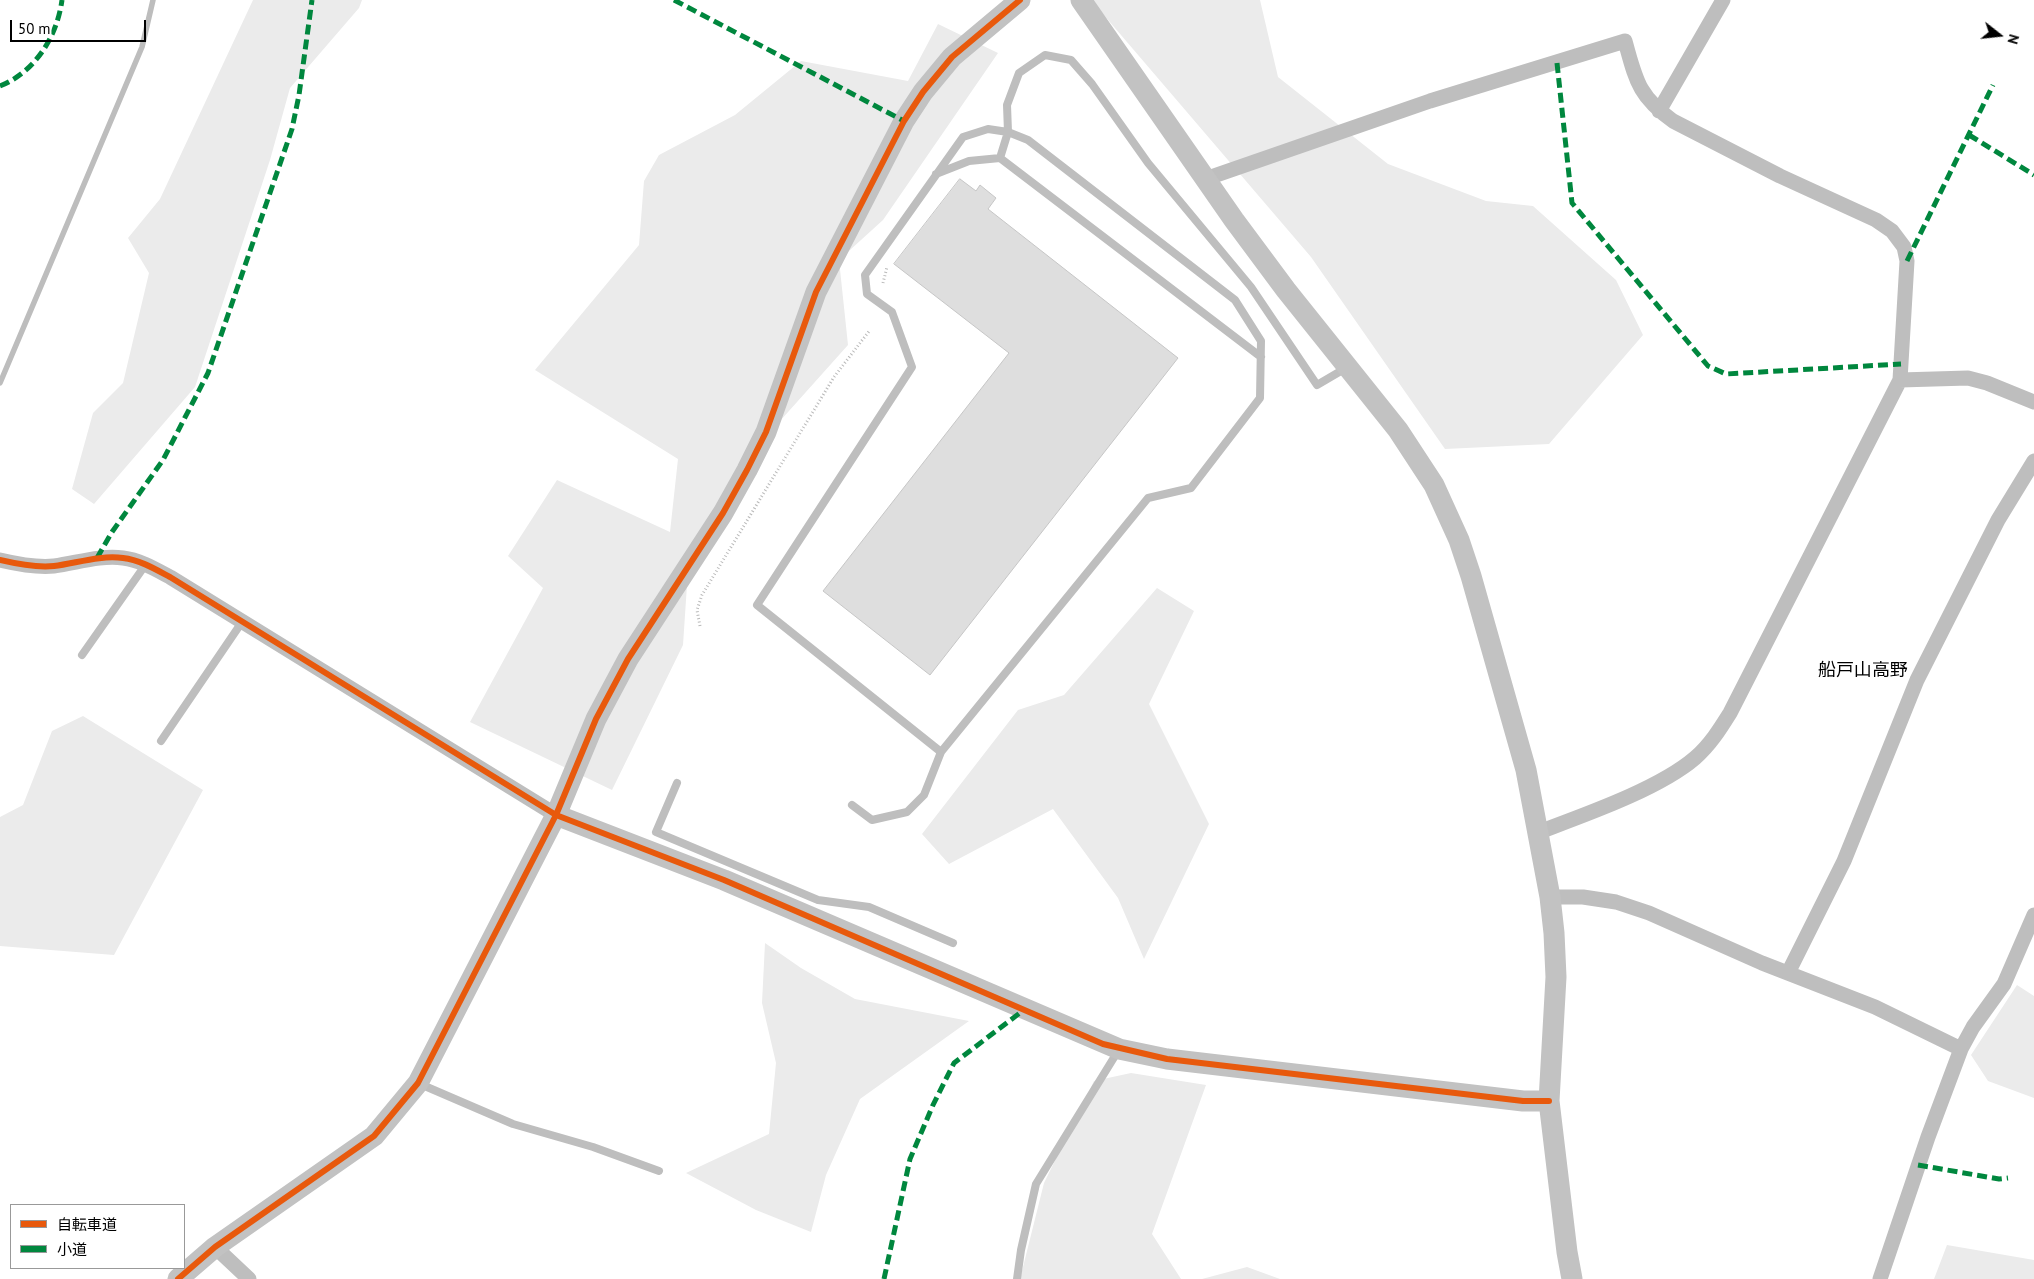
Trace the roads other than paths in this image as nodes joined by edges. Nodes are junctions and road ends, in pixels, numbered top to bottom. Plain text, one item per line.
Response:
1 (1020, 0) edge
2 (1082, 0) edge
3 (1723, 0) edge
4 (1659, 111) junction
5 (1008, 132) junction
6 (1000, 158) junction
7 (936, 174) junction
8 (1205, 179) junction
9 (1261, 357) junction
10 (1348, 367) junction
11 (1900, 380) junction
12 (2034, 402) edge
13 (2034, 461) edge
14 (0, 560) edge
15 (146, 564) junction
16 (242, 622) junction
17 (82, 655) dead end
18 (161, 741) dead end
19 (941, 752) junction
20 (676, 783) dead end
21 (852, 805) dead end
22 (556, 815) junction
23 (1539, 832) junction
24 (1550, 897) junction
25 (2034, 915) edge
26 (953, 943) dead end
27 (1788, 973) junction
28 (1119, 1049) junction
29 (1961, 1049) junction
30 (418, 1083) junction
31 (1549, 1101) junction
32 (659, 1171) dead end
33 (214, 1247) junction
34 (178, 1279) edge
35 (249, 1279) edge
36 (1017, 1279) edge
37 (1572, 1279) edge
38 (1880, 1279) edge

1 - 22 street
2 - 8 street
3 - 4 street
4 - 8 street
4 - 11 street
5 - 6 lane
5 - 7 lane
5 - 9 lane
5 - 10 lane
6 - 7 lane
6 - 9 lane
7 - 19 lane
8 - 10 street
9 - 19 lane
10 - 23 street
11 - 12 street
11 - 23 street
13 - 27 street
14 - 15 street
15 - 16 street
15 - 17 lane
16 - 18 lane
16 - 22 street
19 - 21 lane
20 - 26 lane
22 - 28 street
22 - 30 street
23 - 24 street
24 - 27 street
24 - 31 street
25 - 29 street
27 - 29 street
28 - 31 street
28 - 36 lane
29 - 38 street
30 - 32 lane
30 - 33 street
31 - 37 street
33 - 34 street
33 - 35 street

